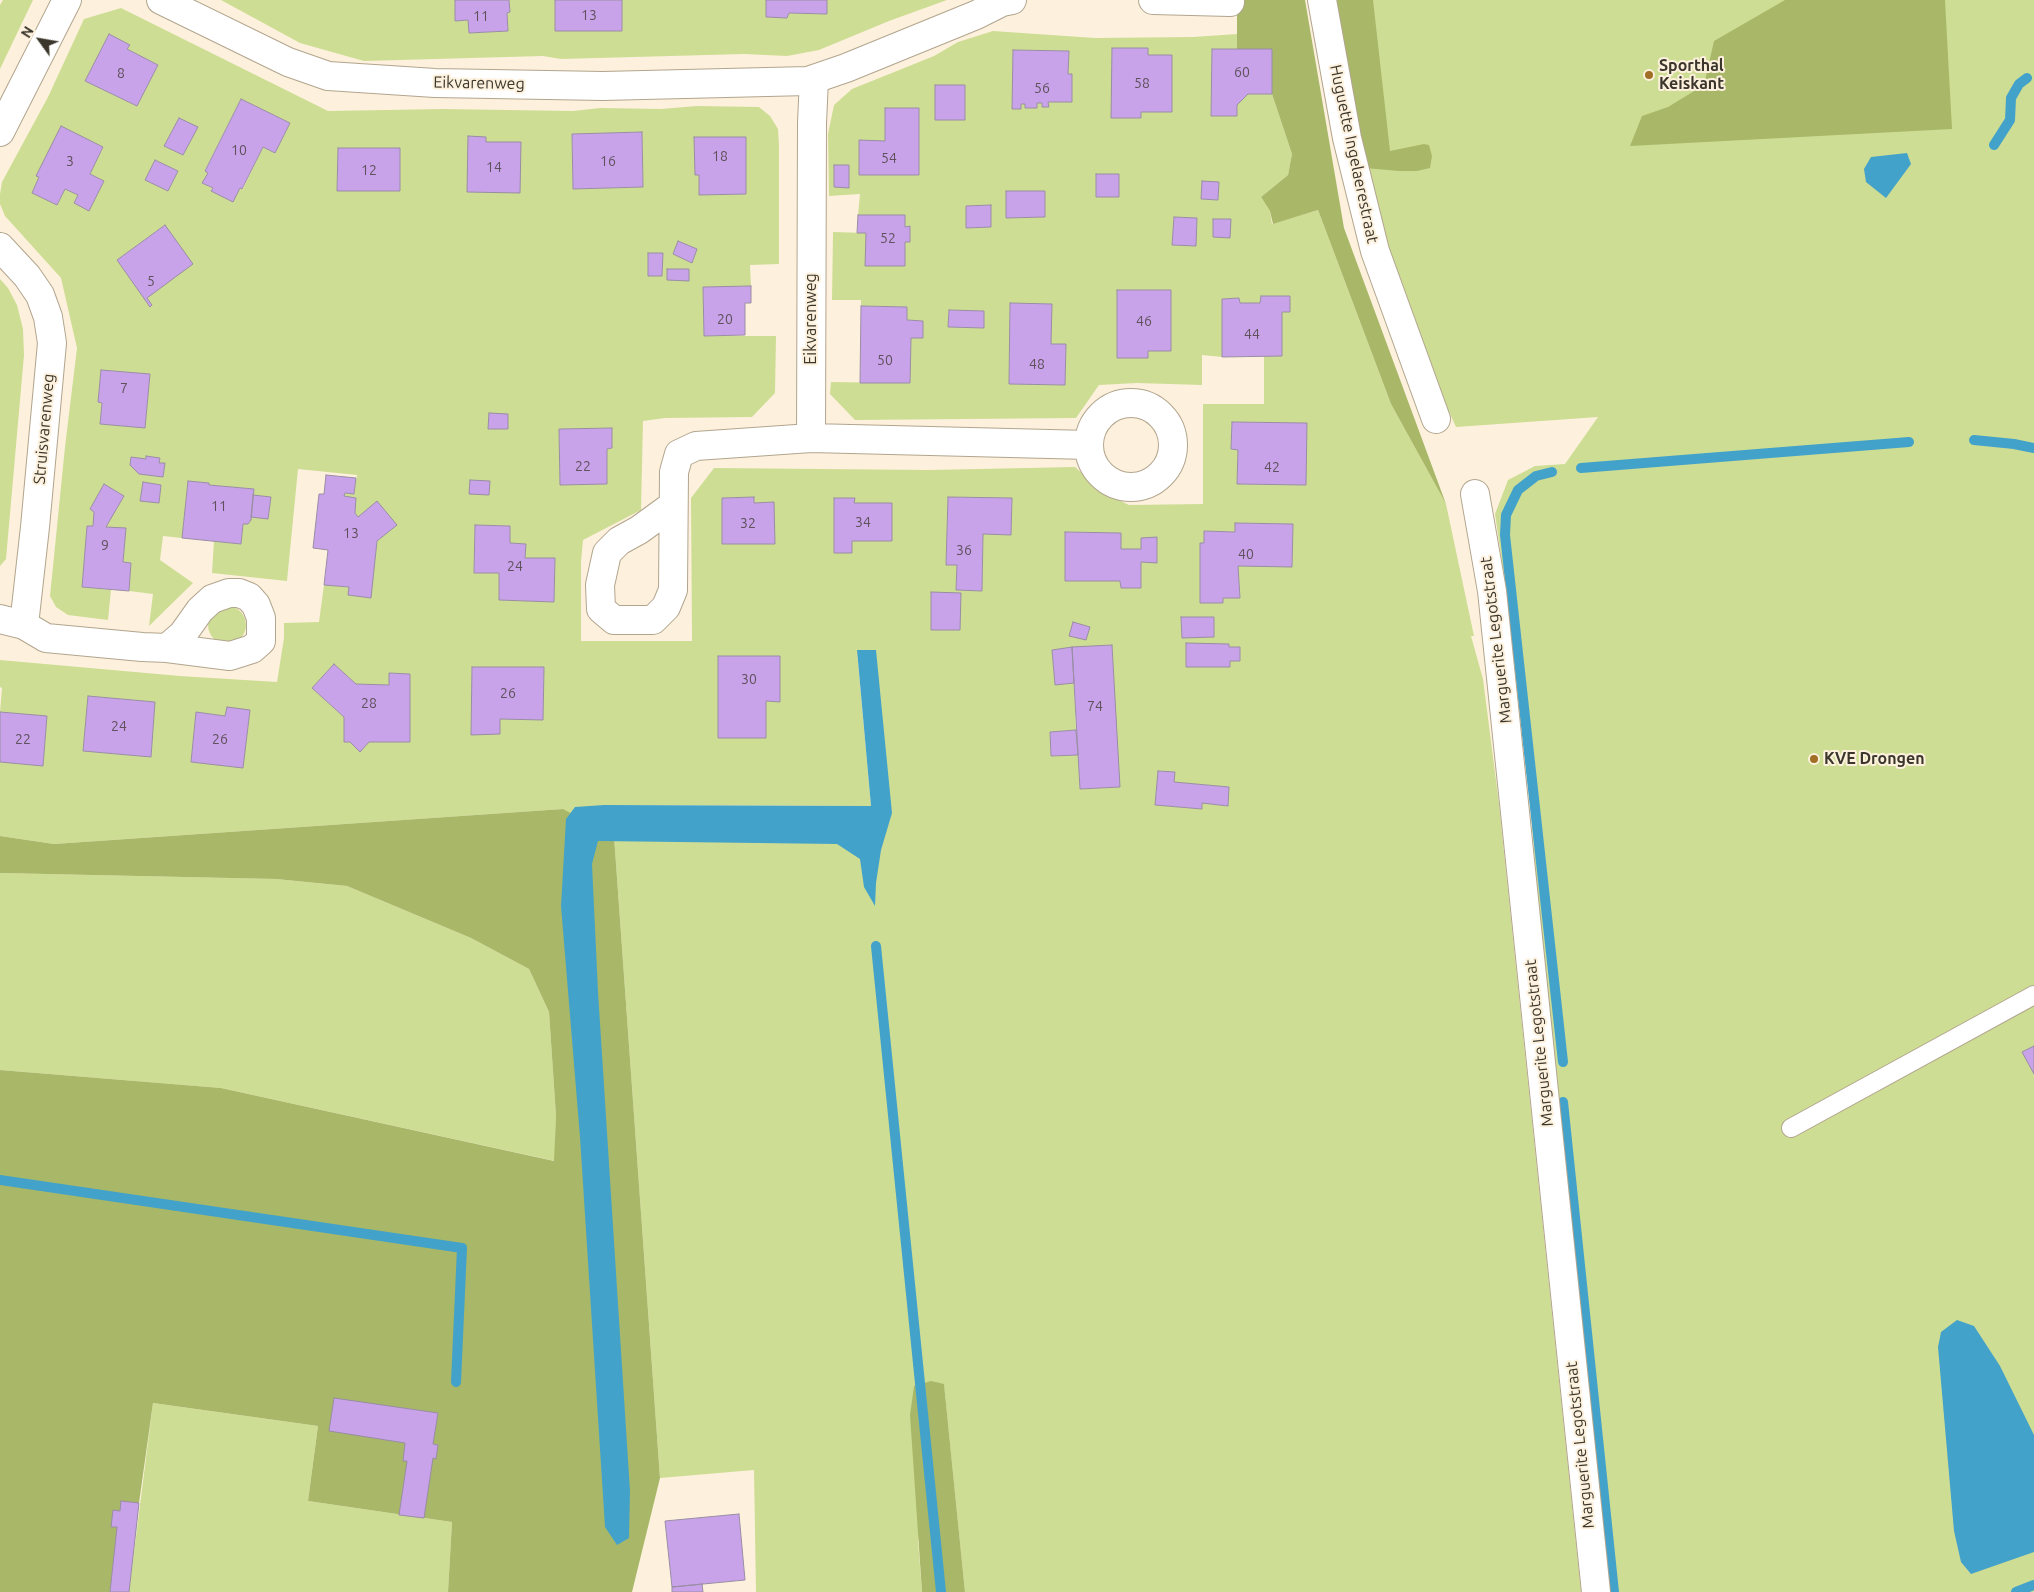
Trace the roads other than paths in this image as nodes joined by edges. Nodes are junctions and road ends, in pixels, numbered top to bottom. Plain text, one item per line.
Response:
1 (67, 0) edge
2 (161, 0) edge
3 (1153, 0) edge
4 (1322, 0) edge
5 (1006, 1) edge
6 (1230, 2) dead end
7 (814, 79) junction
8 (0, 132) edge
9 (0, 247) edge
10 (1436, 419) dead end
11 (811, 438) junction
12 (1090, 445) dead end
13 (1475, 494) dead end
14 (672, 506) dead end
15 (12, 622) edge
16 (167, 648) dead end
17 (2034, 995) edge
18 (1791, 1128) dead end
19 (1596, 1592) edge

1 - 8 street
2 - 7 street, Eikvarenweg
3 - 6 street
4 - 10 street, Huguette Ingelaerestraat
5 - 7 street, Eikvarenweg
7 - 11 street, Eikvarenweg
9 - 15 street, Struisvarenweg
11 - 12 street
11 - 14 street
13 - 19 street, Marguerite Legotstraat
15 - 16 street, Struisvarenweg
17 - 18 lane

